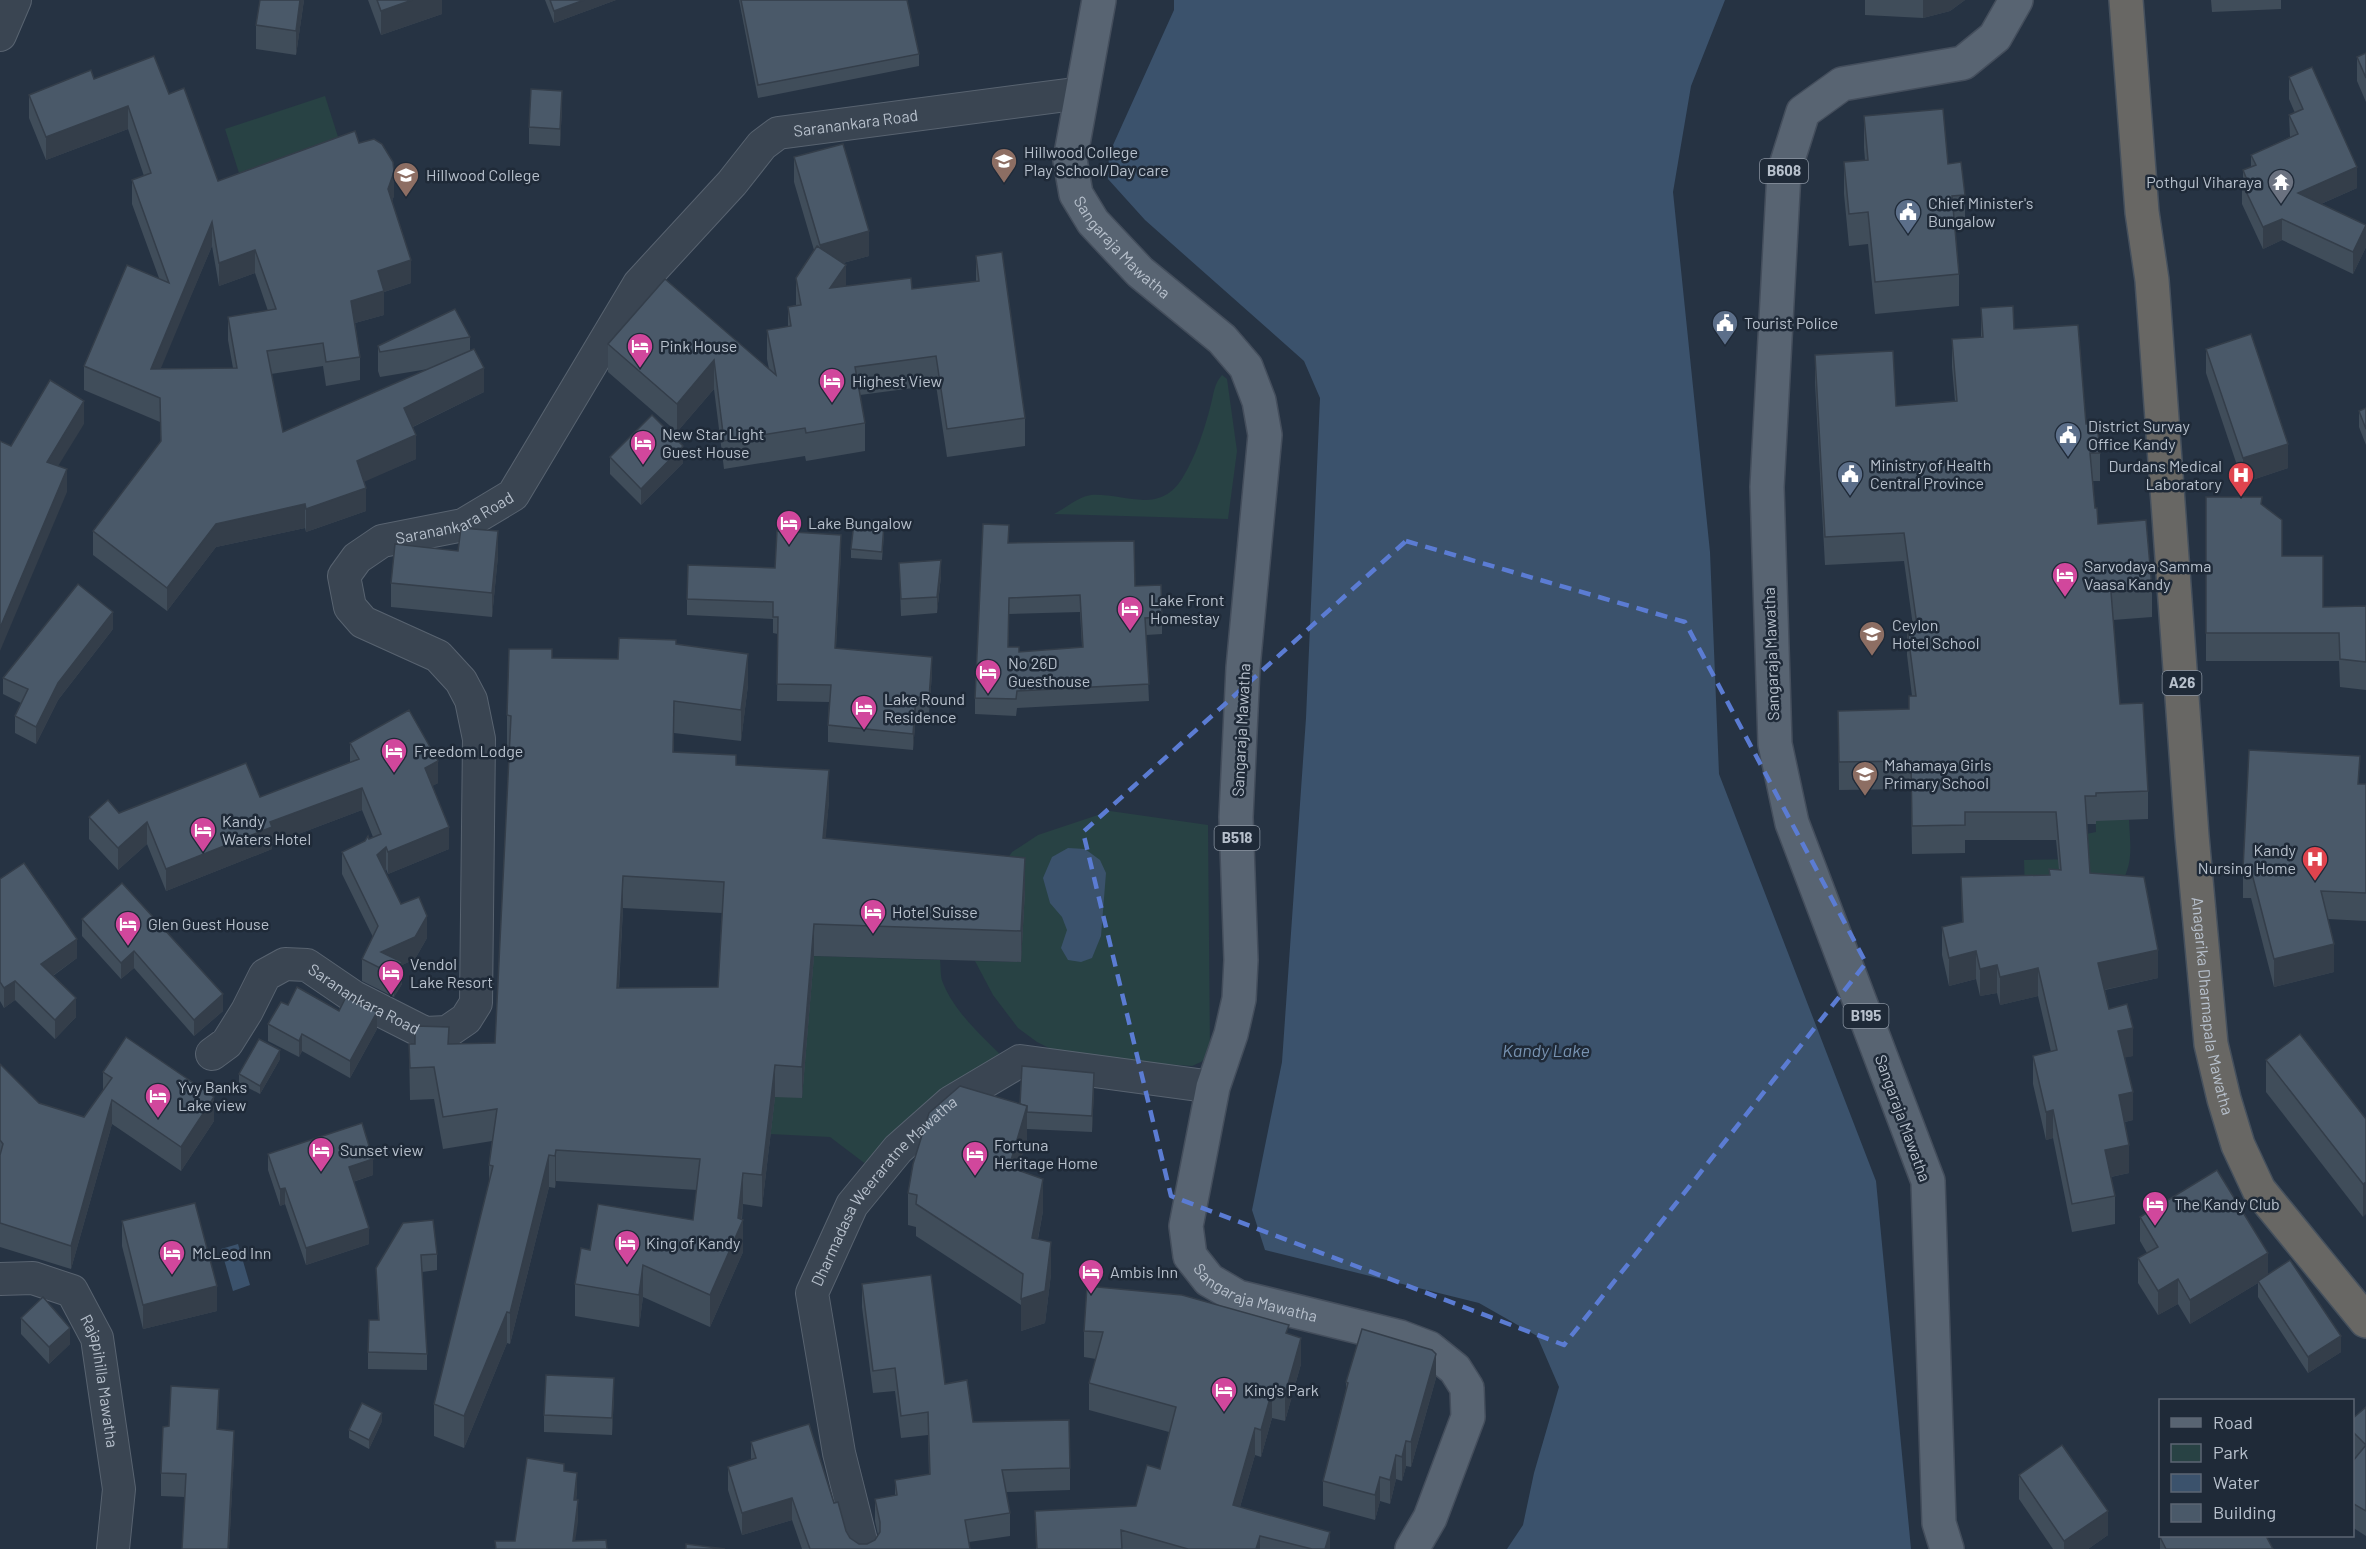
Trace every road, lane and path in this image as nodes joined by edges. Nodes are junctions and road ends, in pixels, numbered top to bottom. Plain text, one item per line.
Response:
1 (15, 0) edge
2 (1099, 0) edge
3 (2016, 0) edge
4 (2126, 0) edge
5 (0, 35) edge
6 (1082, 93) junction
7 (1767, 487) joint
8 (212, 1054) dead end
9 (1214, 1087) junction
10 (0, 1279) edge
11 (2366, 1321) edge
12 (113, 1549) edge
13 (863, 1549) edge
14 (1412, 1549) edge
15 (1947, 1549) edge

1 - 5 street
2 - 6 main road, Sangaraja Mawatha / B518
3 - 7 main road, B608
4 - 11 highway, Anagarika Dharmapala Mawatha / A26
6 - 8 street, Saranankara Road
6 - 9 main road, Sangaraja Mawatha / B518
7 - 15 main road, Sangaraja Mawatha / B195
9 - 13 street, Dharmadasa Weeraratne Mawatha
9 - 14 main road, Sangaraja Mawatha / B518
10 - 12 street, Rajapihilla Mawatha

